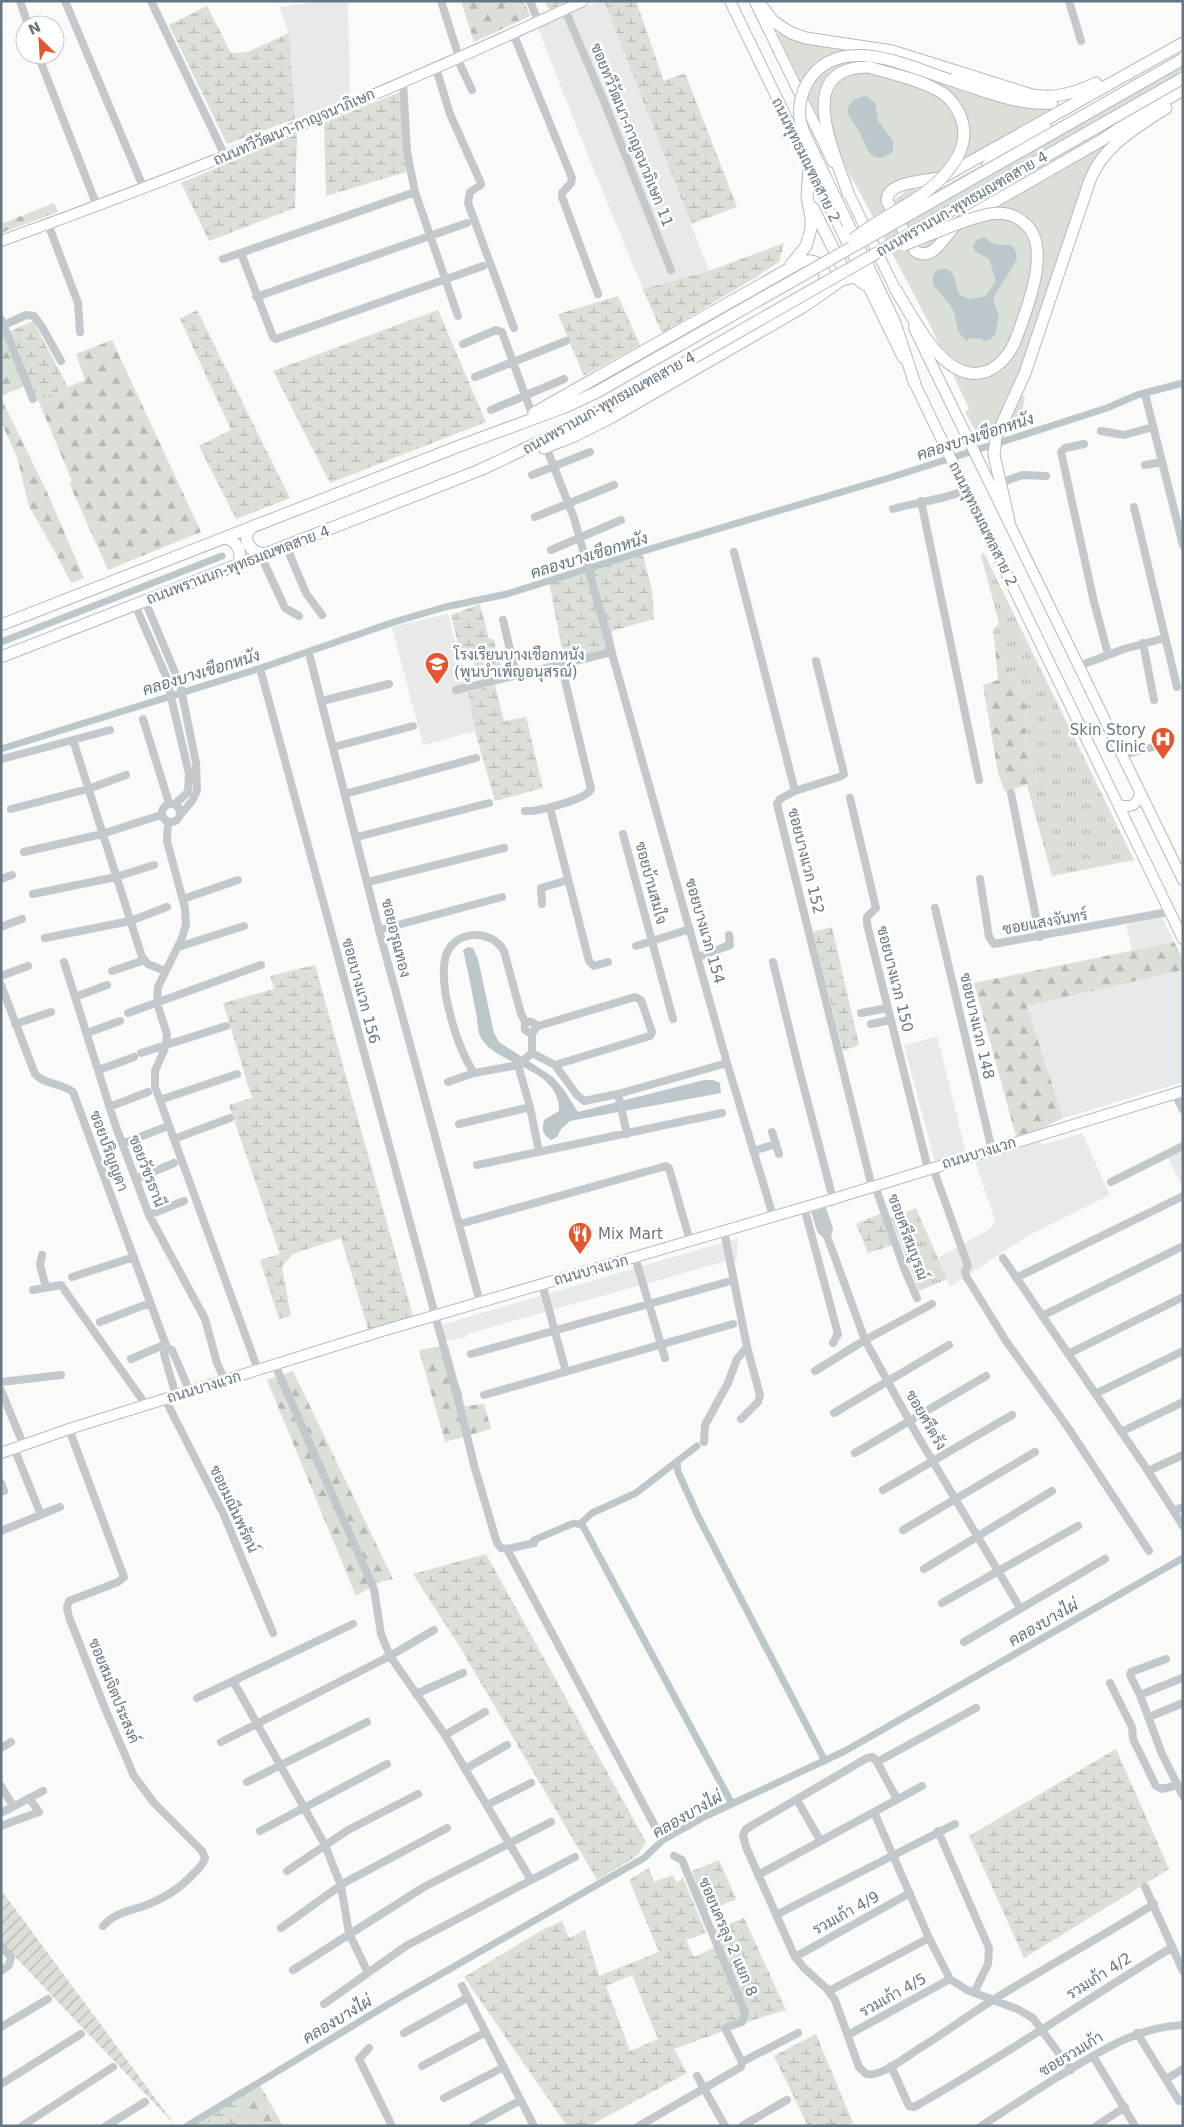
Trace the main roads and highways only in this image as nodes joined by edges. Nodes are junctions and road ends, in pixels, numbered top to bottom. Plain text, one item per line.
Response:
1 (583, 1) edge
2 (730, 1) edge
3 (756, 1) edge
4 (1183, 43) edge
5 (1183, 49) edge
6 (1154, 58) junction
7 (1183, 59) edge
8 (1183, 78) edge
9 (1183, 90) edge
10 (1098, 94) junction
11 (1183, 98) edge
12 (1136, 117) junction
13 (809, 168) junction
14 (950, 192) junction
15 (848, 193) junction
16 (807, 197) junction
17 (1, 241) edge
18 (904, 245) junction
19 (829, 260) junction
20 (853, 271) junction
21 (773, 278) junction
22 (867, 286) junction
23 (896, 290) junction
24 (812, 300) junction
25 (915, 384) junction
26 (496, 432) junction
27 (480, 470) junction
28 (1009, 521) junction
29 (253, 526) junction
30 (226, 538) junction
31 (262, 555) junction
32 (238, 565) junction
33 (1, 625) edge
34 (1, 657) edge
35 (1140, 792) junction
36 (1119, 805) junction
37 (1183, 880) edge
38 (1183, 939) edge
39 (1179, 1093) edge
40 (1, 1453) edge

1 - 17 main road, ถนนทวีวัฒนา-กาญจนาภิเษก
2 - 13 main road, ถนนพุทธมณฑลสาย 2
3 - 6 main road
3 - 15 main road, ถนนพุทธมณฑลสาย 2
4 - 6 main road
5 - 10 main road
6 - 10 main road
7 - 14 main road, ถนนพรานนก-พุทธมณฑลสาย 4, bridge
8 - 20 main road, ถนนพรานนก-พุทธมณฑลสาย 4, bridge
9 - 12 main road
10 - 12 main road
10 - 14 main road, bridge
10 - 25 main road, bridge
11 - 28 main road
12 - 18 main road, bridge
13 - 16 main road
13 - 22 main road, ถนนพุทธมณฑลสาย 2
14 - 19 main road, ถนนพรานนก-พุทธมณฑลสาย 4, bridge
15 - 19 main road, bridge
15 - 23 main road, ถนนพุทธมณฑลสาย 2
16 - 20 main road
16 - 21 main road
18 - 20 main road, bridge
18 - 23 main road, bridge
19 - 26 main road, ถนนพรานนก-พุทธมณฑลสาย 4, bridge
20 - 22 main road
20 - 24 main road
20 - 27 main road, ถนนพรานนก-พุทธมณฑลสาย 4, bridge
21 - 24 main road
21 - 26 main road
22 - 25 main road, ถนนพุทธมณฑลสาย 2
23 - 28 main road, ถนนพุทธมณฑลสาย 2
24 - 27 main road
25 - 36 main road, ถนนพุทธมณฑลสาย 2
26 - 29 main road, ถนนพรานนก-พุทธมณฑลสาย 4
27 - 31 main road, ถนนพรานนก-พุทธมณฑลสาย 4
28 - 35 main road, ถนนพุทธมณฑลสาย 2
29 - 30 main road, ถนนพรานนก-พุทธมณฑลสาย 4
29 - 31 main road
30 - 32 main road
30 - 33 main road, ถนนพรานนก-พุทธมณฑลสาย 4
31 - 32 main road, ถนนพรานนก-พุทธมณฑลสาย 4
32 - 34 main road, ถนนพรานนก-พุทธมณฑลสาย 4
35 - 36 main road
35 - 37 main road, ถนนพุทธมณฑลสาย 2
36 - 38 main road, ถนนพุทธมณฑลสาย 2
39 - 40 main road, ถนนบางแวก

